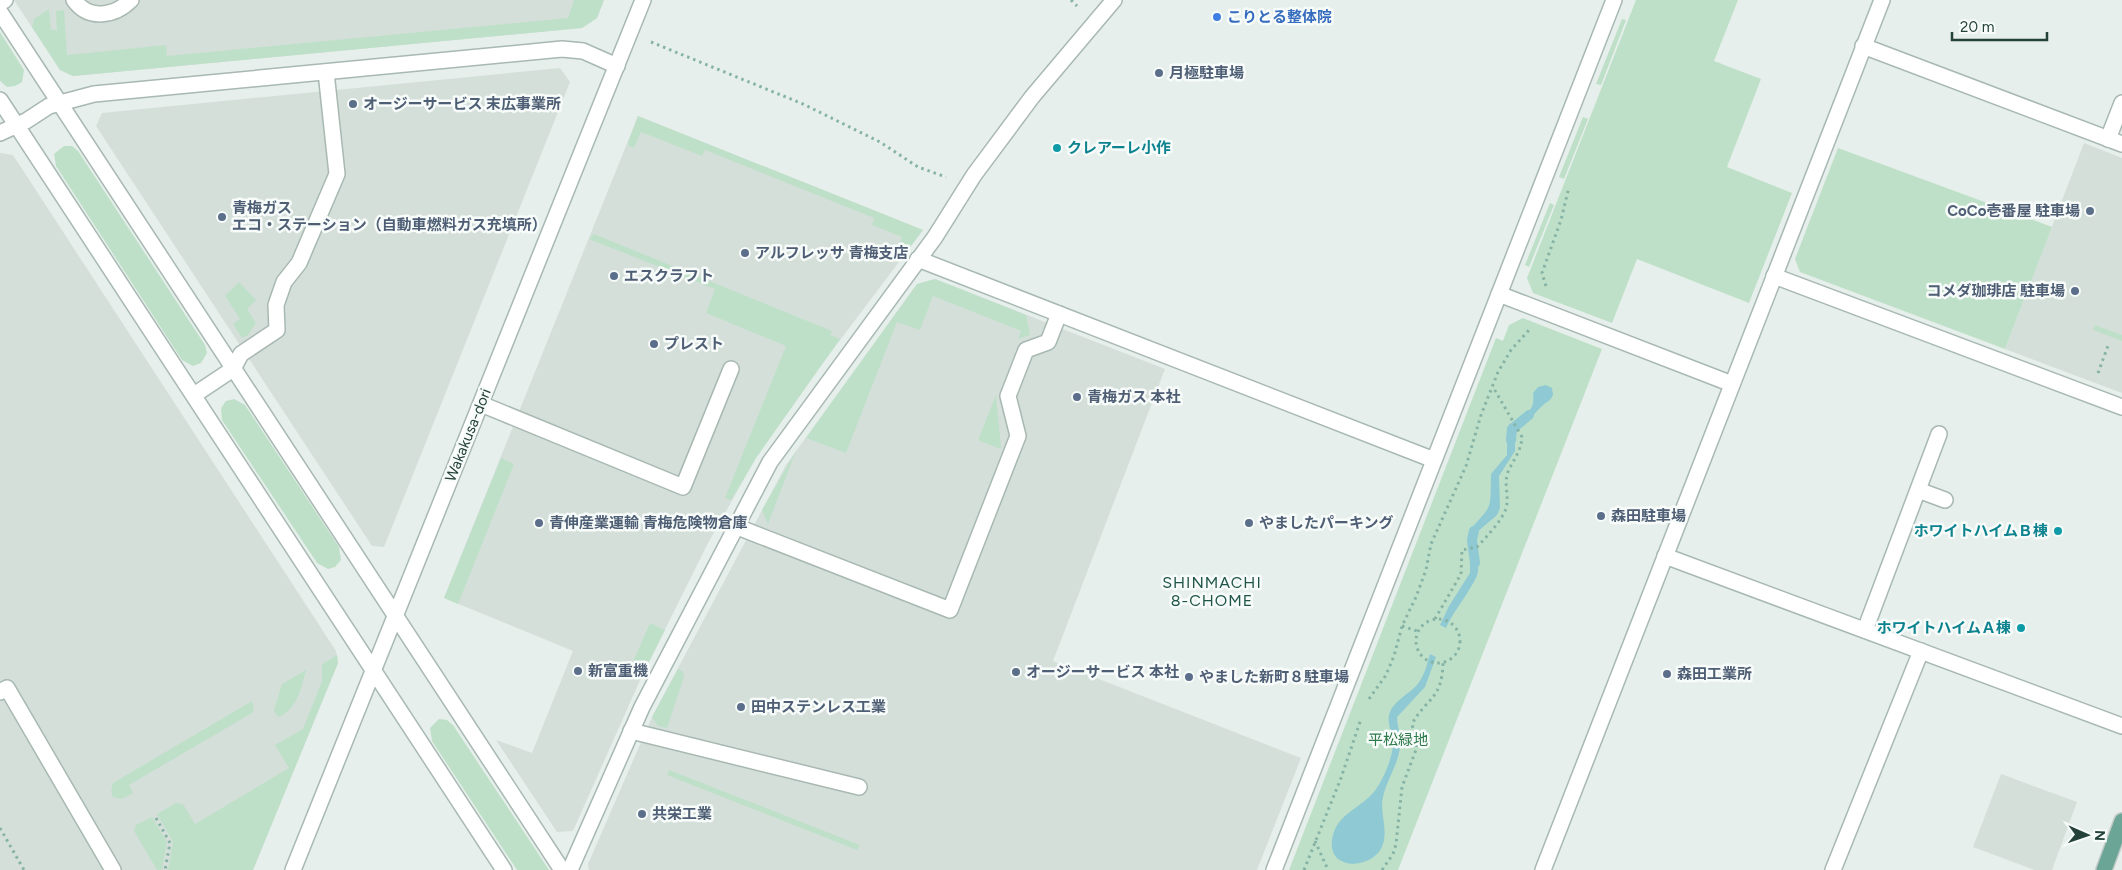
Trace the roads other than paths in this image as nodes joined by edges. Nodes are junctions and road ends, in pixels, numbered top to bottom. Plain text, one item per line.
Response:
1 (5, 0) edge
2 (74, 0) edge
3 (131, 0) edge
4 (643, 0) edge
5 (1114, 0) edge
6 (1614, 0) edge
7 (1882, 0) edge
8 (0, 3) edge
9 (0, 12) edge
10 (1863, 46) junction
11 (617, 66) junction
12 (326, 72) junction
13 (0, 100) edge
14 (2122, 102) edge
15 (59, 104) junction
16 (16, 125) junction
17 (0, 133) edge
18 (2115, 141) edge
19 (918, 259) junction
20 (1774, 276) junction
21 (1498, 294) junction
22 (1058, 314) junction
23 (233, 369) junction
24 (731, 369) dead end
25 (1732, 384) junction
26 (194, 395) junction
27 (481, 404) junction
28 (2122, 407) edge
29 (1939, 434) dead end
30 (1434, 460) junction
31 (1918, 490) junction
32 (1945, 500) dead end
33 (736, 526) junction
34 (1665, 556) junction
35 (396, 616) junction
36 (1865, 630) junction
37 (1921, 651) junction
38 (374, 670) junction
39 (0, 692) edge
40 (2122, 726) edge
41 (631, 731) junction
42 (859, 787) dead end
43 (2122, 821) edge
44 (112, 870) edge
45 (293, 870) edge
46 (504, 870) edge
47 (562, 870) edge
48 (570, 870) edge
49 (1274, 870) edge
50 (1543, 870) edge
51 (1833, 870) edge
52 (2104, 870) edge

1 - 8 street
2 - 3 street
4 - 11 street, Wakakusa-dori
5 - 19 street
6 - 21 street
7 - 10 street
9 - 15 street
10 - 18 street
10 - 20 street
11 - 12 street
11 - 27 street, Wakakusa-dori
12 - 15 street
12 - 23 street
13 - 16 street
14 - 18 street
15 - 16 street
15 - 23 street
16 - 17 street
16 - 26 street
19 - 22 street
19 - 33 street
20 - 25 street
20 - 28 street
21 - 25 street
21 - 30 street
22 - 30 street
22 - 33 street
23 - 26 street
23 - 35 street
24 - 27 street
25 - 34 street
26 - 38 street
27 - 35 street, Wakakusa-dori
29 - 31 street
30 - 49 street
31 - 32 street
31 - 36 street
33 - 41 street
34 - 36 street
34 - 50 street
35 - 38 street, Wakakusa-dori
35 - 47 street
36 - 37 street
37 - 40 street
37 - 51 street
38 - 45 street, Wakakusa-dori
38 - 46 street
39 - 44 street
41 - 42 street
41 - 48 street
43 - 52 main road

